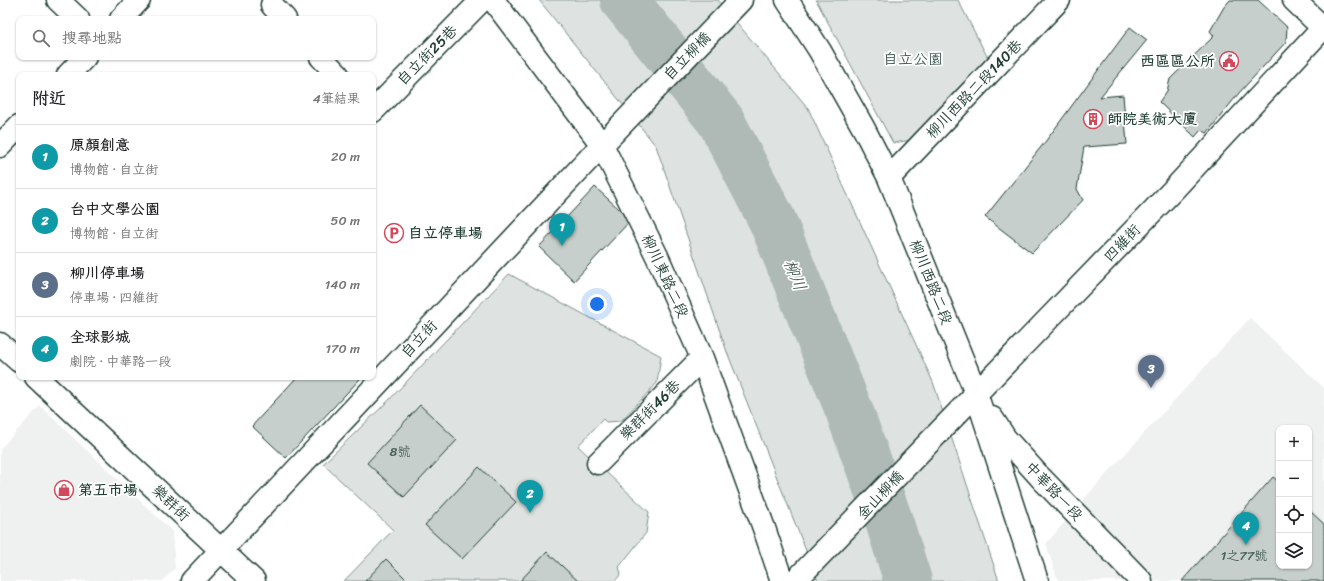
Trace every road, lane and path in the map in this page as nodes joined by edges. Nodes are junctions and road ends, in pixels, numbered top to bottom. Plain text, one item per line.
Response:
1 (58, 0) edge
2 (139, 0) edge
3 (482, 0) edge
4 (493, 0) edge
5 (788, 0) edge
6 (1059, 0) edge
7 (1294, 0) edge
8 (734, 8) edge
9 (75, 16) edge
10 (124, 16) edge
11 (1324, 28) edge
12 (82, 60) edge
13 (324, 60) edge
14 (71, 72) edge
15 (335, 72) edge
16 (647, 97) joint
17 (376, 108) edge
18 (16, 129) edge
19 (602, 145) junction
20 (0, 146) edge
21 (889, 178) junction
22 (702, 358) junction
23 (376, 378) edge
24 (39, 380) edge
25 (374, 380) edge
26 (976, 393) junction
27 (917, 456) joint
28 (598, 463) dead end
29 (221, 550) junction
30 (192, 581) edge
31 (254, 581) edge
32 (782, 581) edge
33 (795, 581) edge
34 (1037, 581) edge
35 (1141, 581) edge

1 - 9 street
2 - 10 street
3 - 17 street, 自立街25巷
4 - 19 street, 柳川東路二段
5 - 21 street, 柳川西路二段
6 - 21 street, 柳川西路二段140巷
7 - 11 street
8 - 16 street, 自立柳橋
11 - 26 street, 四維街
12 - 14 street
13 - 15 street
16 - 19 street, 自立街
18 - 20 street
19 - 22 street, 柳川東路二段
19 - 23 street, 自立街
21 - 26 street, 柳川西路二段
22 - 28 street, 樂群街46巷
22 - 32 street, 柳川東路二段
24 - 29 street, 樂群街
25 - 29 street, 自立街
26 - 27 street, 四維街
26 - 34 street, 柳川西路二段
26 - 35 street, 中華路一段
27 - 33 street, 金山柳橋
29 - 30 street, 自立街
29 - 31 street, 樂群街

